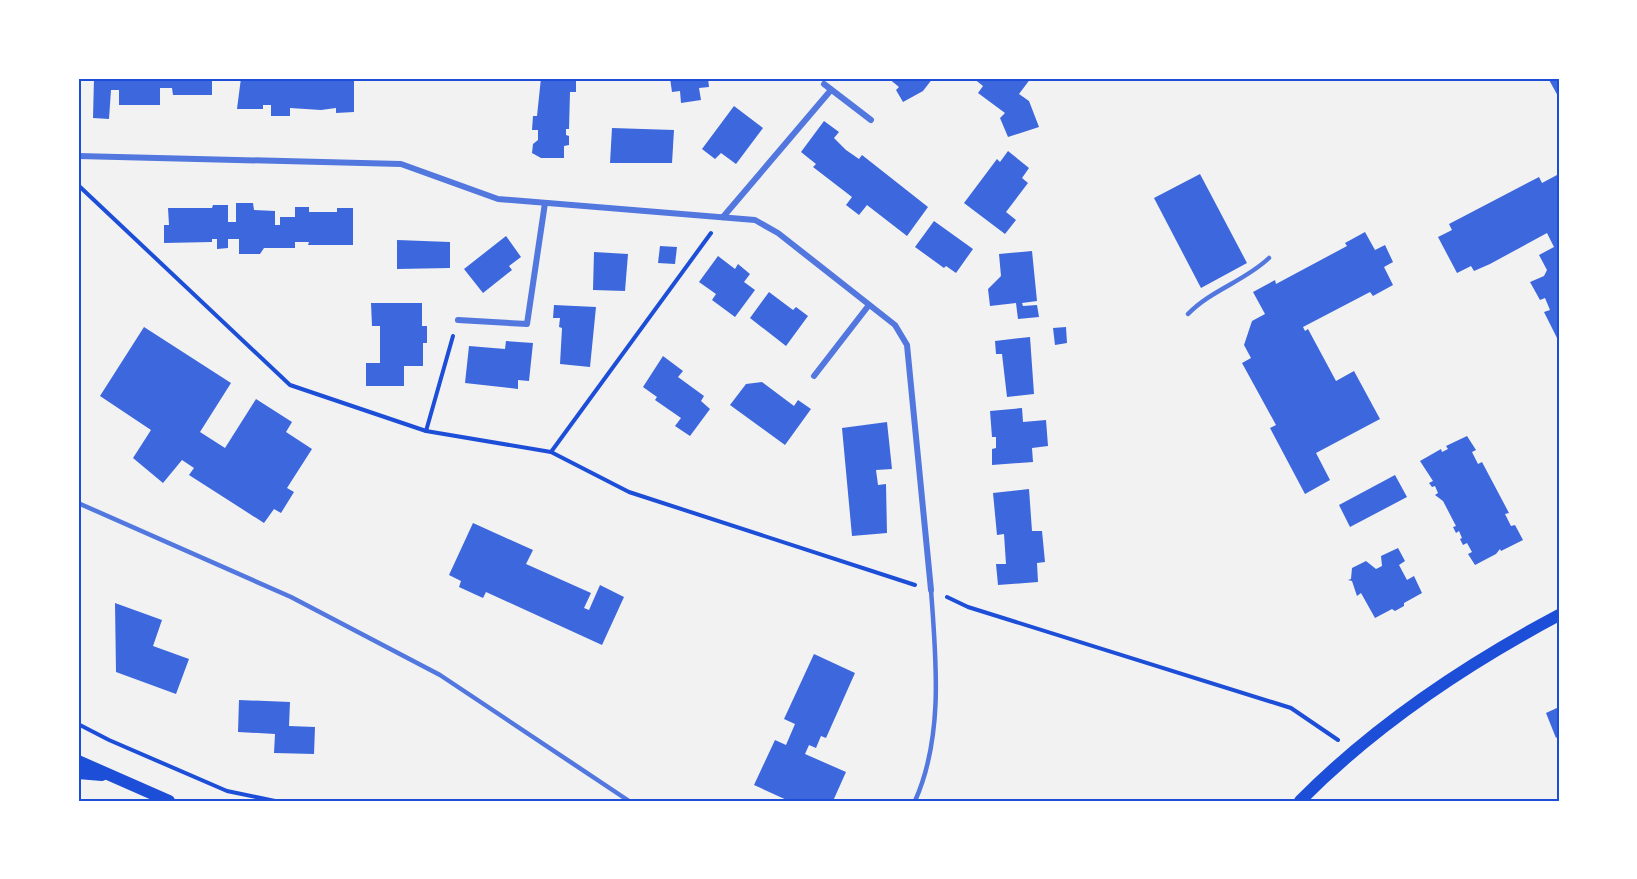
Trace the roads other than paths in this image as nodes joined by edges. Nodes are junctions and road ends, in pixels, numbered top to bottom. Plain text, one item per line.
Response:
1 (824, 84) dead end
2 (831, 90) junction
3 (871, 120) dead end
4 (78, 156) edge
5 (545, 203) junction
6 (723, 217) junction
7 (1269, 258) dead end
8 (869, 305) junction
9 (1188, 314) dead end
10 (458, 320) road end
11 (814, 376) dead end
12 (78, 503) edge
13 (931, 590) joint
14 (1559, 615) edge
15 (78, 761) edge
16 (78, 773) edge
17 (112, 776) junction
18 (169, 801) edge
19 (629, 801) edge
20 (915, 801) edge
21 (1299, 801) edge

1 - 2 street
2 - 3 street
2 - 6 street
4 - 5 street
5 - 6 street
5 - 10 street
6 - 8 street
7 - 9 lane
8 - 11 street
8 - 13 street
12 - 19 lane
13 - 20 lane
14 - 21 main road
15 - 17 main road
16 - 17 main road
17 - 18 main road

